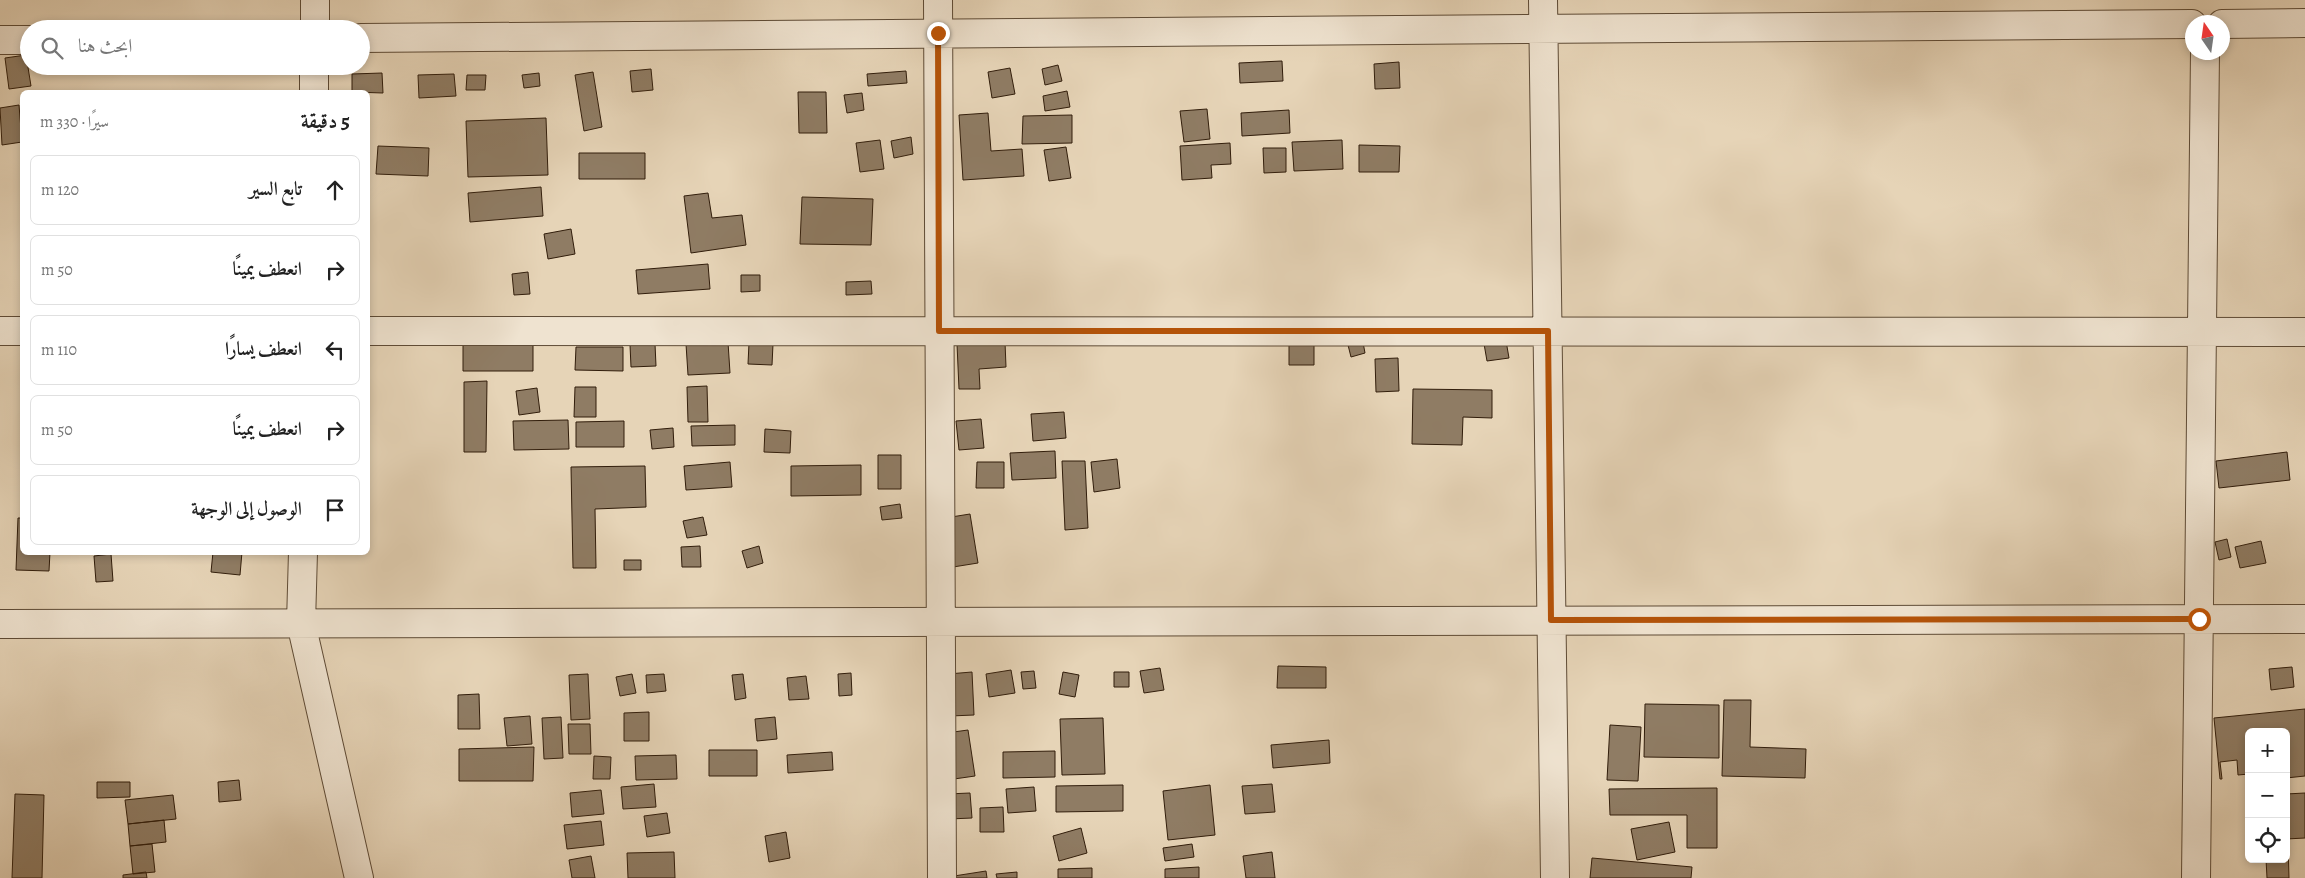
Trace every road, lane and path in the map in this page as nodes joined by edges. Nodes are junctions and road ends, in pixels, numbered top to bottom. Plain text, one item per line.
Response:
1 (315, 0) edge
2 (938, 0) edge
3 (1543, 0) edge
4 (315, 20) edge
5 (2305, 23) edge
6 (2185, 24) edge
7 (2230, 24) edge
8 (1544, 29) junction
9 (938, 33) junction
10 (370, 38) edge
11 (0, 40) edge
12 (20, 40) edge
13 (2205, 60) edge
14 (314, 75) edge
15 (314, 90) edge
16 (0, 331) edge
17 (20, 331) edge
18 (370, 331) edge
19 (939, 331) junction
20 (1548, 331) junction
21 (2202, 332) junction
22 (2305, 332) edge
23 (303, 555) edge
24 (2199, 619) junction
25 (2305, 619) edge
26 (1551, 620) junction
27 (940, 622) junction
28 (301, 623) junction
29 (0, 624) edge
30 (359, 878) edge
31 (942, 878) edge
32 (1555, 878) edge
33 (2196, 878) edge

1 - 4 street
2 - 9 street
3 - 8 street
5 - 7 street
6 - 8 street
8 - 9 street
8 - 20 street
9 - 10 street
9 - 19 street
11 - 12 street
13 - 21 street
14 - 15 street
16 - 17 street
18 - 19 street
19 - 20 street
19 - 27 street
20 - 21 street
20 - 26 street
21 - 22 street
21 - 24 street
23 - 28 street
24 - 25 street
24 - 26 street
24 - 33 street
26 - 27 street
26 - 32 street
27 - 28 street
27 - 31 street
28 - 29 street
28 - 30 street

